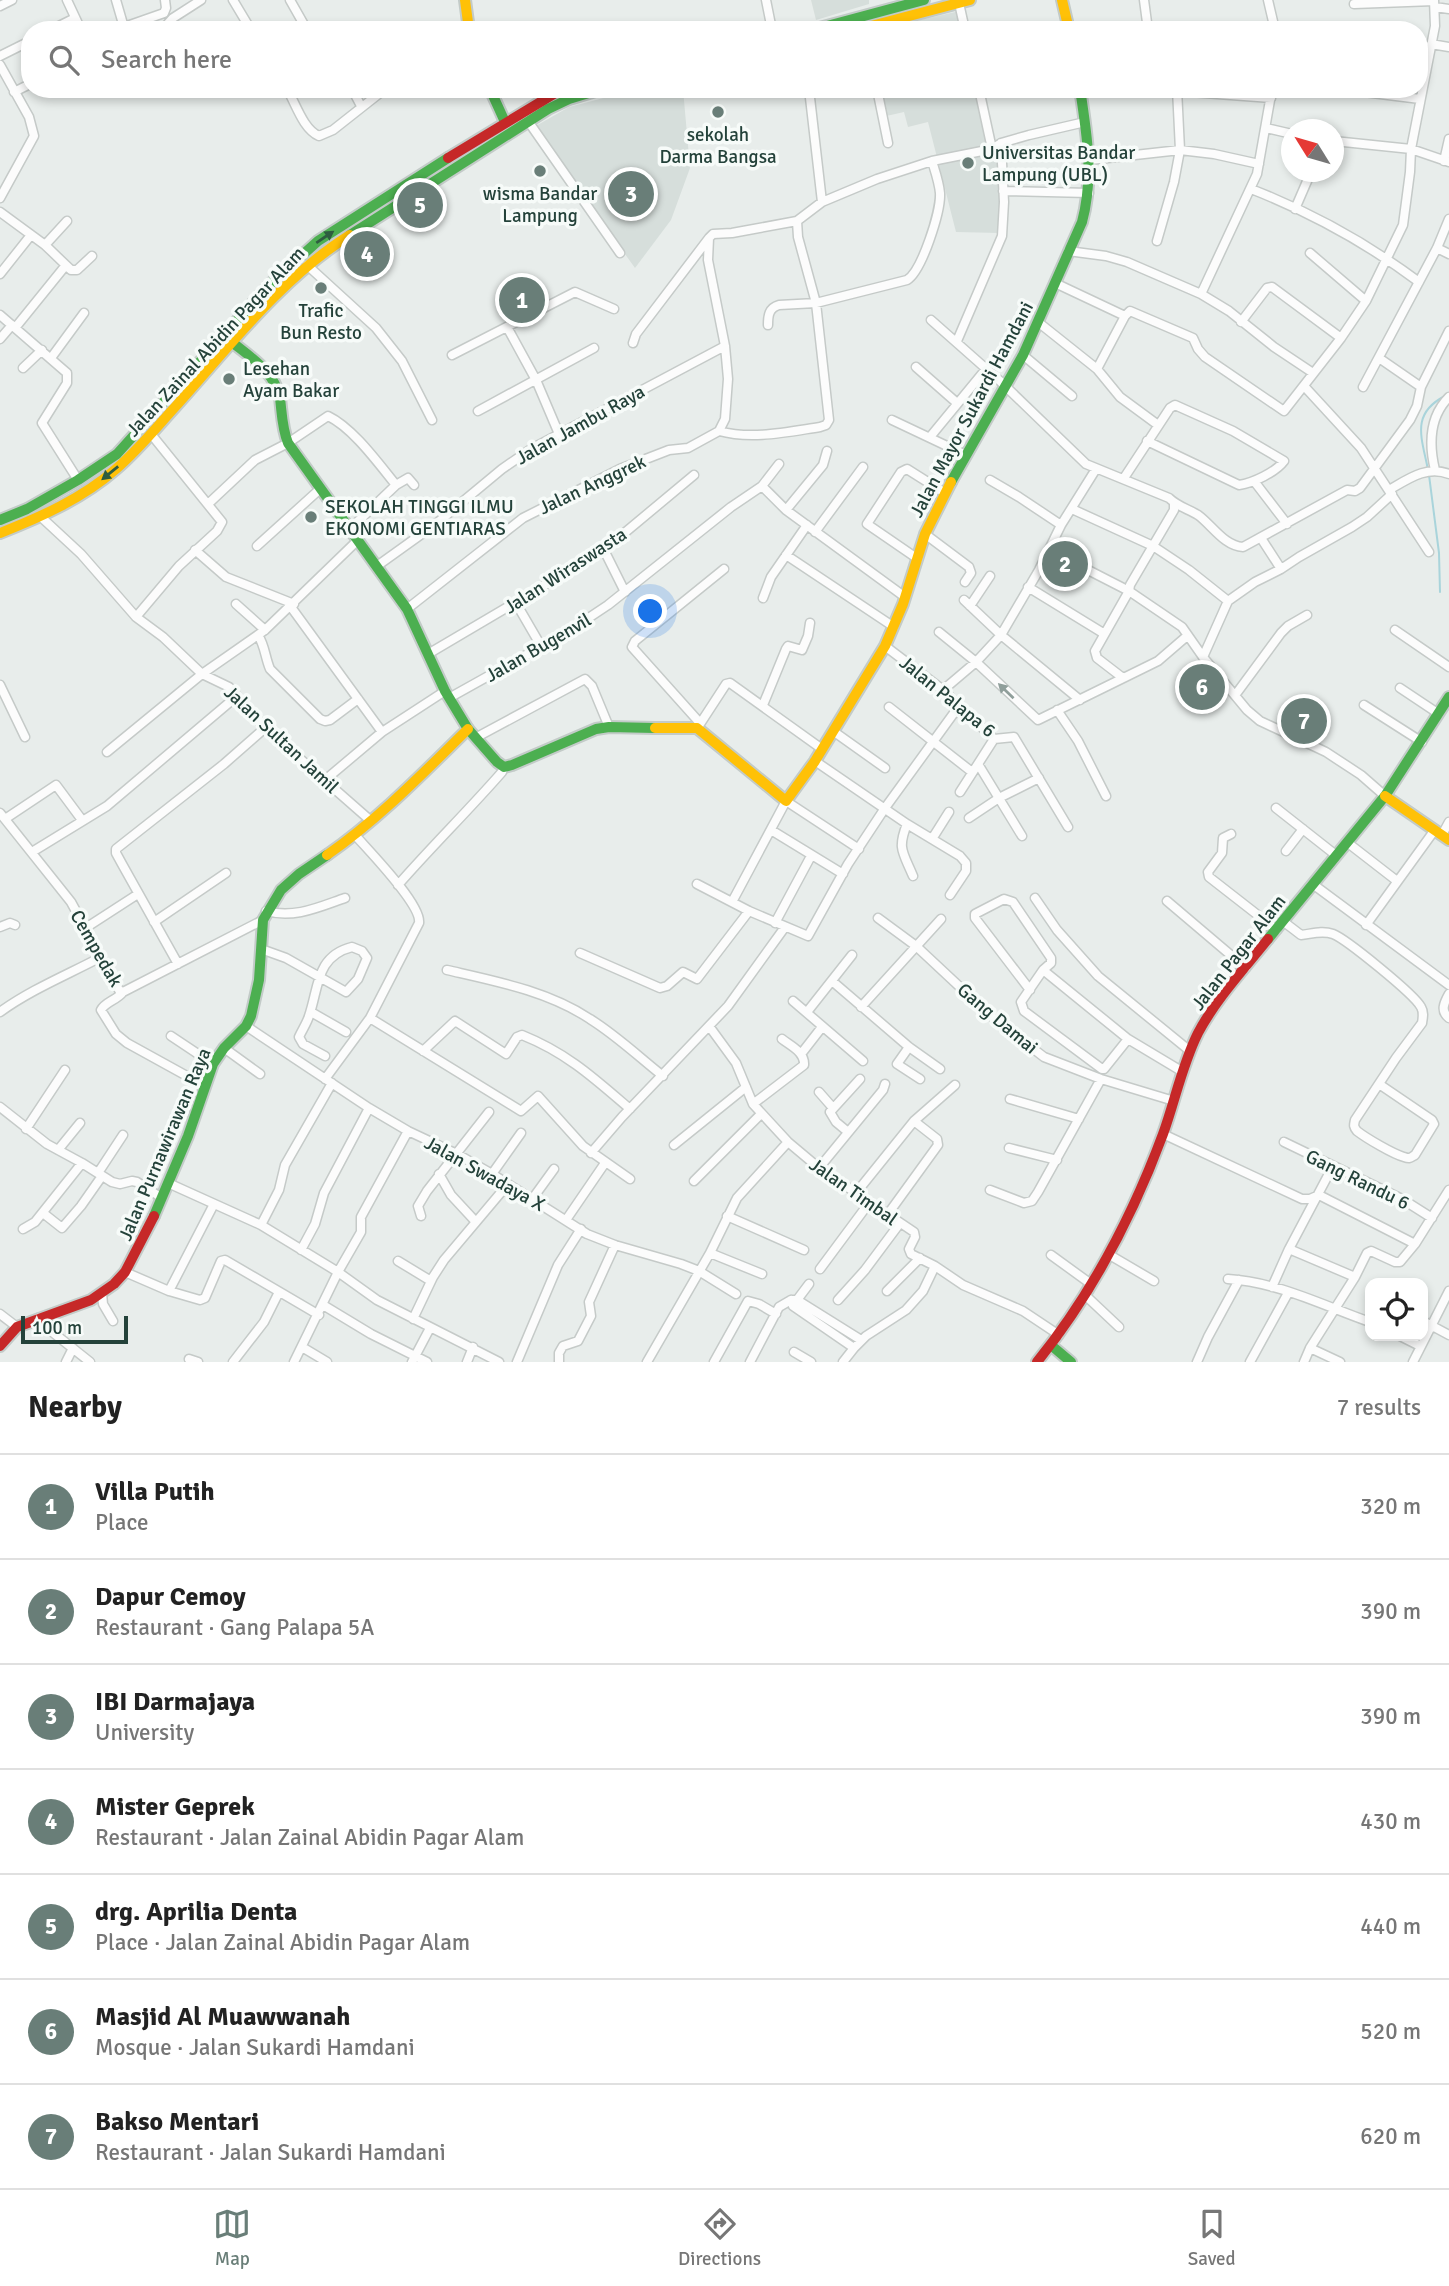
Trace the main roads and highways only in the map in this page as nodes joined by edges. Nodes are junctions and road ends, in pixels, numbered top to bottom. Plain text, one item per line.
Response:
1 (464, 0) edge
2 (924, 0) edge
3 (1062, 0) edge
4 (965, 1) edge
5 (468, 21) edge
6 (846, 21) edge
7 (891, 21) edge
8 (1067, 21) edge
9 (495, 98) edge
10 (546, 98) edge
11 (572, 98) edge
12 (1081, 98) edge
13 (505, 122) junction
14 (467, 153) junction
15 (357, 223) junction
16 (233, 343) junction
17 (0, 520) edge
18 (0, 533) edge
19 (1449, 697) edge
20 (468, 729) junction
21 (1385, 796) junction
22 (1442, 835) edge
23 (0, 1346) edge
24 (1052, 1346) junction
25 (1037, 1362) edge
26 (1071, 1362) edge

1 - 5 main road
2 - 6 main road
3 - 8 main road
4 - 7 main road
9 - 13 main road
10 - 13 main road, Jalan Zainal Abidin Pagar Alam
11 - 14 main road, Jalan Zainal Abidin Pagar Alam
12 - 20 main road, Jalan Mayor Sukardi Hamdani
13 - 14 main road, Jalan Zainal Abidin Pagar Alam
14 - 15 main road, Jalan Zainal Abidin Pagar Alam
15 - 16 main road, Jalan Zainal Abidin Pagar Alam
17 -> 15 main road, Jalan Zainal Abidin Pagar Alam
16 -> 18 main road, Jalan Zainal Abidin Pagar Alam
16 - 20 main road
19 - 21 main road, Jalan Pagar Alam
20 - 23 main road, Jalan Purnawirawan Raya
21 - 22 main road
21 - 24 main road, Jalan Pagar Alam
24 - 25 main road, Jalan Pagar Alam
24 - 26 main road

